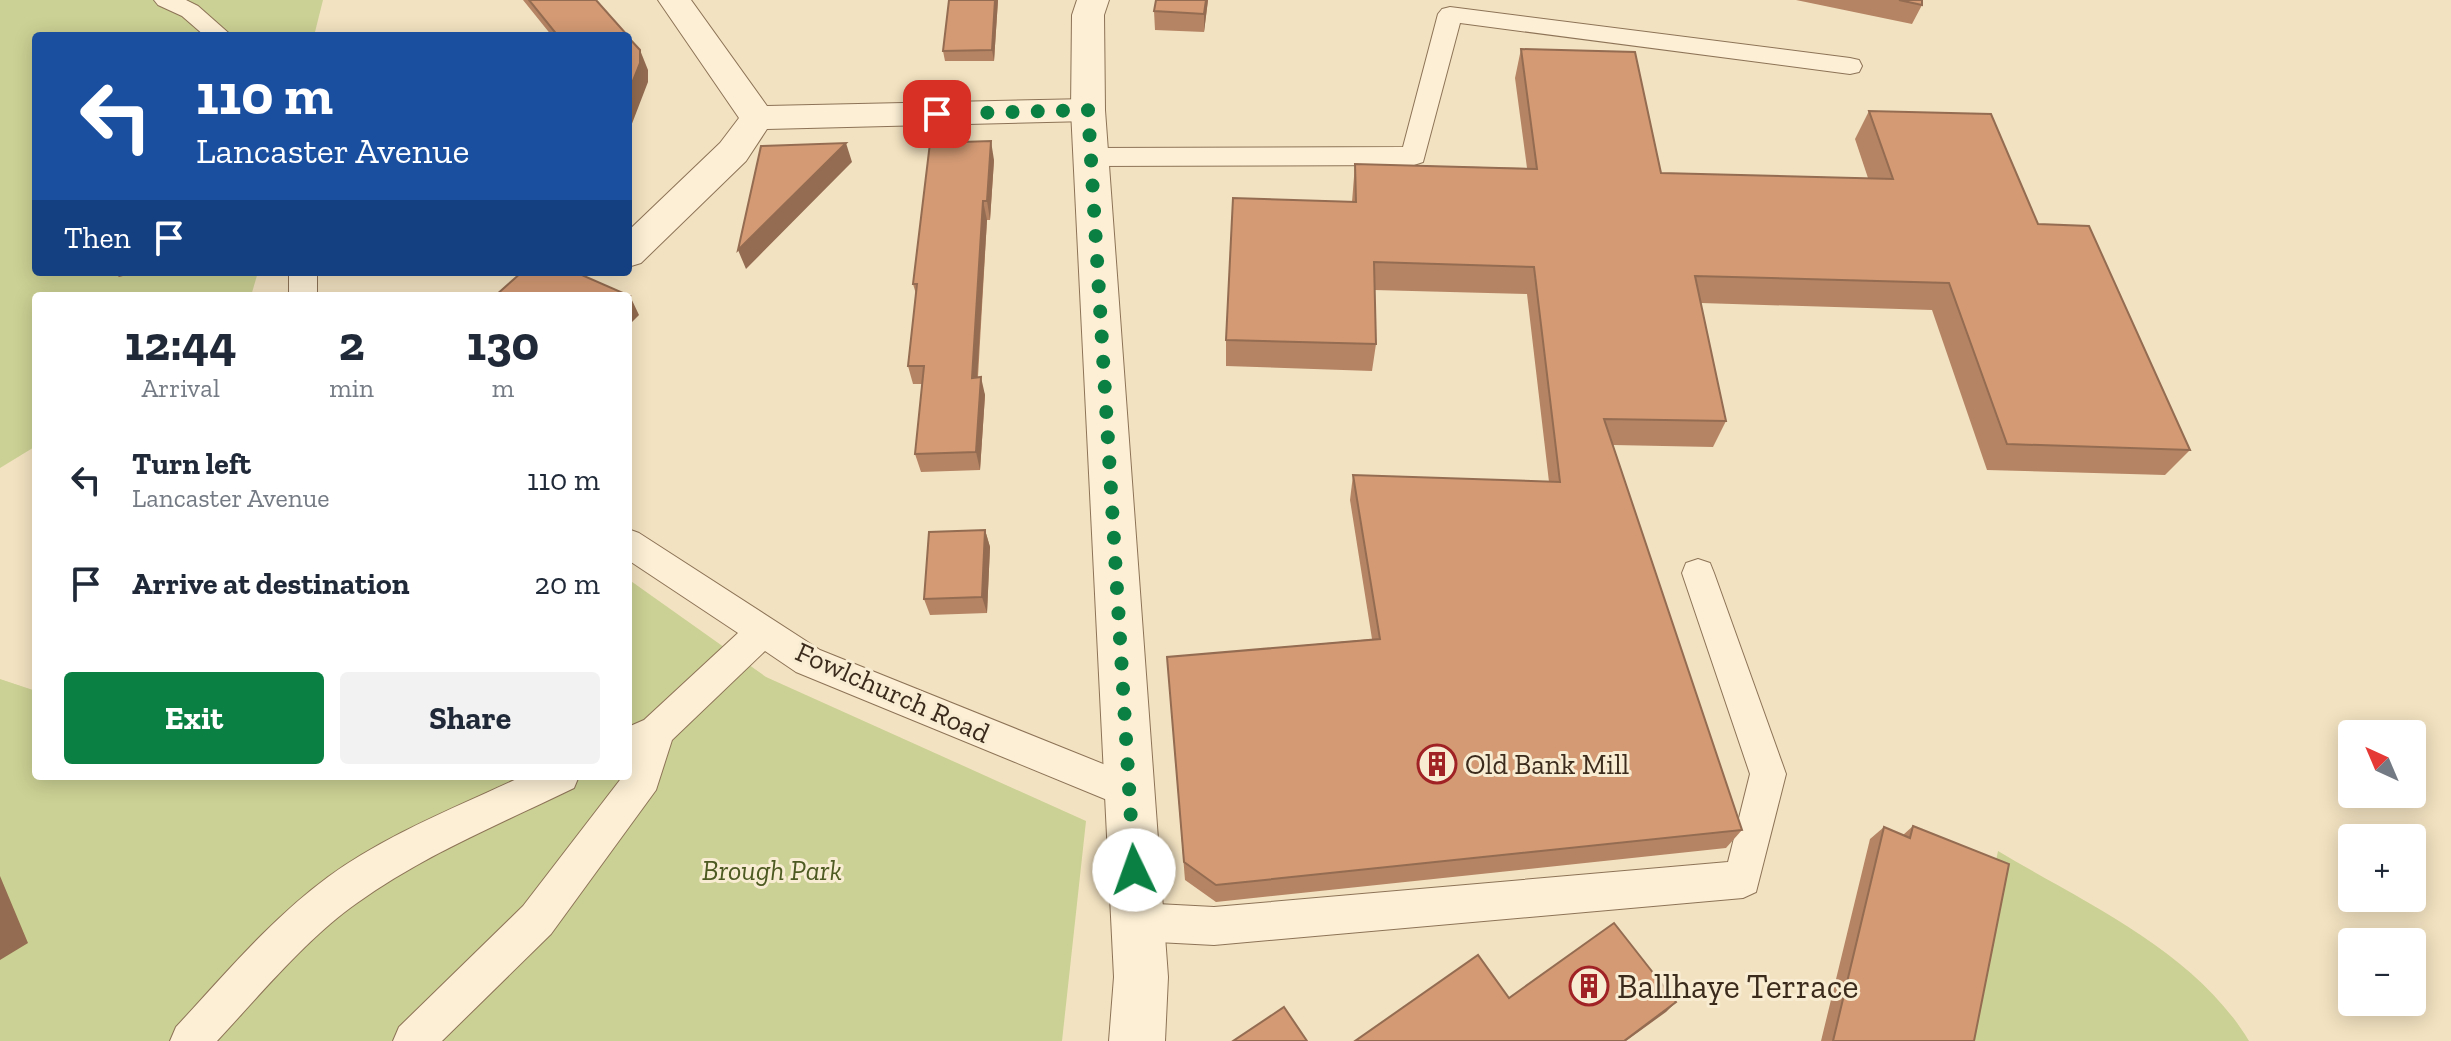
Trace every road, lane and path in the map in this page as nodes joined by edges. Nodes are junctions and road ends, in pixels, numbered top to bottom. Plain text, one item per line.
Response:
1 (166, 0) edge
2 (674, 0) edge
3 (1093, 0) edge
4 (215, 32) edge
5 (1850, 66) dead end
6 (1088, 110) junction
7 (757, 118) junction
8 (1091, 157) junction
9 (632, 249) edge
10 (632, 546) edge
11 (1698, 573) dead end
12 (763, 631) junction
13 (642, 737) edge
14 (553, 780) edge
15 (1130, 792) junction
16 (1138, 922) junction
17 (189, 1040) edge
18 (413, 1041) edge
19 (1137, 1041) edge

1 - 4 lane
2 - 7 street
3 - 6 street
5 - 8 lane
6 - 7 street
6 - 8 street
7 - 9 street
8 - 15 street
10 - 12 lane, Fowlchurch Road
11 - 16 lane
12 - 13 lane
12 - 15 lane, Fowlchurch Road
13 - 18 lane
14 - 17 lane
15 - 16 street
16 - 19 street

